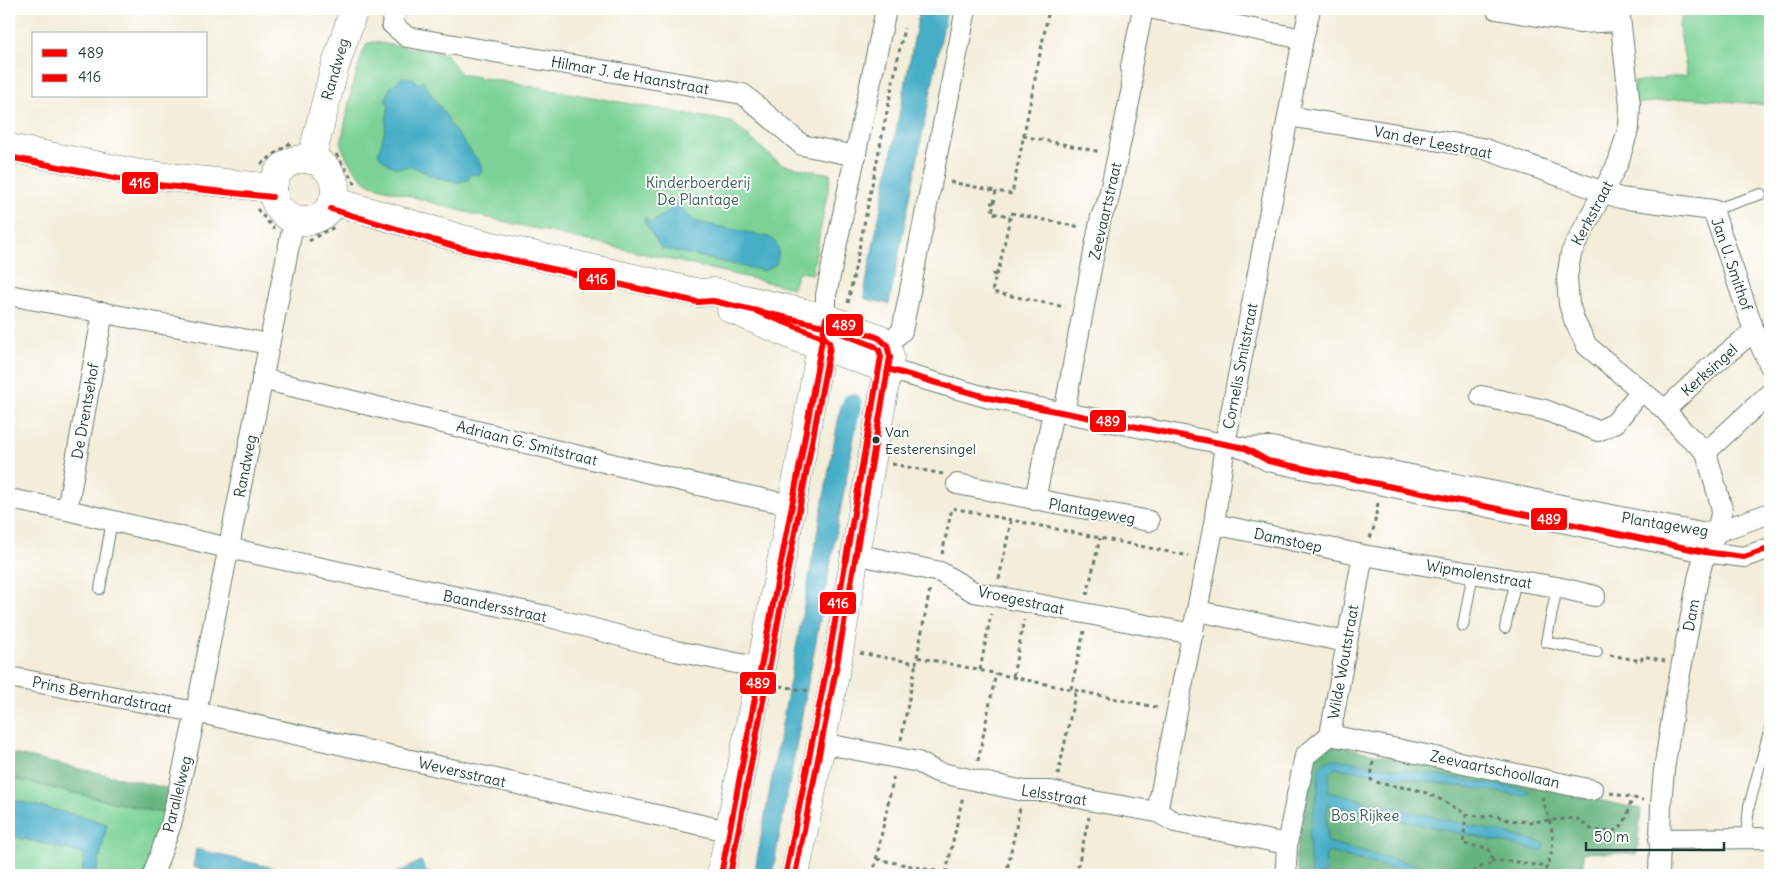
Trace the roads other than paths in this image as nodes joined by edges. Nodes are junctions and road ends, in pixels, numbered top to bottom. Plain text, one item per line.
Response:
1 (354, 9) edge
2 (886, 9) edge
3 (966, 9) edge
4 (1143, 9) edge
5 (1154, 9) edge
6 (1310, 9) edge
7 (1496, 9) edge
8 (1620, 15) edge
9 (394, 16) edge
10 (1302, 39) junction
11 (1288, 116) junction
12 (9, 148) edge
13 (314, 149) junction
14 (856, 156) junction
15 (262, 187) junction
16 (1603, 192) junction
17 (1761, 194) dead end
18 (344, 204) junction
19 (1714, 210) junction
20 (292, 230) junction
21 (699, 293) junction
22 (9, 295) edge
23 (837, 311) junction
24 (103, 312) junction
25 (1754, 331) junction
26 (269, 344) junction
27 (821, 346) junction
28 (888, 357) junction
29 (1770, 366) edge
30 (262, 379) junction
31 (1641, 391) junction
32 (1770, 393) edge
33 (1481, 396) dead end
34 (1665, 410) junction
35 (1058, 412) junction
36 (1225, 444) junction
37 (1245, 448) junction
38 (1706, 452) junction
39 (957, 484) road end
40 (9, 499) edge
41 (1035, 500) junction
42 (791, 506) junction
43 (67, 510) junction
44 (1770, 513) edge
45 (112, 520) junction
46 (1149, 521) dead end
47 (1214, 524) junction
48 (1717, 532) junction
49 (228, 548) junction
50 (1770, 548) edge
51 (1705, 552) junction
52 (854, 554) junction
53 (1363, 555) junction
54 (1473, 573) junction
55 (1516, 580) junction
56 (1557, 587) junction
57 (100, 589) dead end
58 (1595, 596) dead end
59 (1198, 611) junction
60 (1463, 626) dead end
61 (1505, 628) dead end
62 (1192, 634) junction
63 (1346, 642) junction
64 (1597, 652) dead end
65 (9, 677) edge
66 (770, 677) junction
67 (196, 712) junction
68 (1770, 728) edge
69 (1330, 735) junction
70 (822, 743) junction
71 (1593, 790) road end
72 (1158, 812) junction
73 (728, 831) junction
74 (1746, 837) junction
75 (1770, 838) edge
76 (1660, 839) junction
77 (1286, 844) junction
78 (153, 875) edge
79 (721, 875) edge
80 (795, 875) edge
81 (1287, 875) edge
82 (1659, 875) edge

1 - 13 street, Randweg
2 - 14 street
3 - 28 street
4 - 35 street, Zeevaartstraat
5 - 10 street
6 - 10 street, Cornelis Smitstraat
7 - 8 street
8 - 16 street, Kerkstraat
9 - 14 street, Hilmar J. de Haanstraat
10 - 11 street, Cornelis Smitstraat
11 - 16 street, Van der Leestraat
11 - 36 street, Cornelis Smitstraat
12 - 15 street
13 - 15 street
13 - 18 street
14 - 23 street
15 - 20 street
16 - 19 street, Jan U. Smithof
16 - 31 street, Kerkstraat
17 - 19 lane
18 - 20 street
18 - 21 street, Plantageweg
19 - 25 street, Jan U. Smithof
20 - 26 street, Randweg
21 - 23 street, Plantageweg
21 - 27 street, Plantageweg
22 - 24 street
23 - 27 street
23 - 28 street, Plantageweg
24 - 26 street
24 - 43 street, De Drentsehof
25 - 29 street, Jan U. Smithof
25 - 34 street, Kerksingel
26 - 30 street, Randweg
27 - 28 street, Plantageweg
27 - 42 street
28 - 35 street, Plantageweg
28 - 52 street
30 - 42 street, Adriaan G. Smitstraat
30 - 49 street, Randweg
31 - 33 street
31 - 34 street, Kerkstraat
32 - 38 street
34 - 38 street, Kerkstraat
35 - 36 street, Plantageweg
35 - 41 street, Plantageweg
36 - 37 street, Plantageweg
36 - 47 street, Cornelis Smitstraat
37 - 48 street, Plantageweg
37 - 51 street, Plantageweg
38 - 48 street
39 - 41 street, Plantageweg
40 - 43 street
41 - 46 street, Plantageweg
42 - 66 street
43 - 45 street
44 - 48 street
45 - 49 street
45 - 57 lane
47 - 53 street, Damstoep
47 - 59 street, Cornelis Smitstraat
48 - 51 street, Plantageweg
49 - 66 street, Baandersstraat
49 - 67 street, Randweg
50 - 51 street
51 - 76 street, Dam
52 - 62 street, Vroegestraat
52 - 70 street
53 - 54 street, Wipmolenstraat
53 - 63 street, Wilde Woutstraat
54 - 55 street, Wipmolenstraat
54 - 60 lane
55 - 56 street, Wipmolenstraat
55 - 61 lane
56 - 58 street, Wipmolenstraat
56 - 64 lane
59 - 62 street, Cornelis Smitstraat
59 - 63 street
62 - 72 street, Cornelis Smitstraat
63 - 69 street, Wilde Woutstraat
65 - 67 street, Prins Bernhardstraat
66 - 73 street
67 - 73 street, Weversstraat
67 - 78 street, Parallelweg
68 - 74 lane
69 - 71 street, Zeevaartschoollaan
69 - 77 street, Wilde Woutstraat
70 - 72 street, Lelsstraat
70 - 80 street
72 - 77 street, Lelsstraat
73 - 79 street
74 - 75 street
74 - 76 street
76 - 82 street, Dam
77 - 81 street, Wilde Woutstraat

